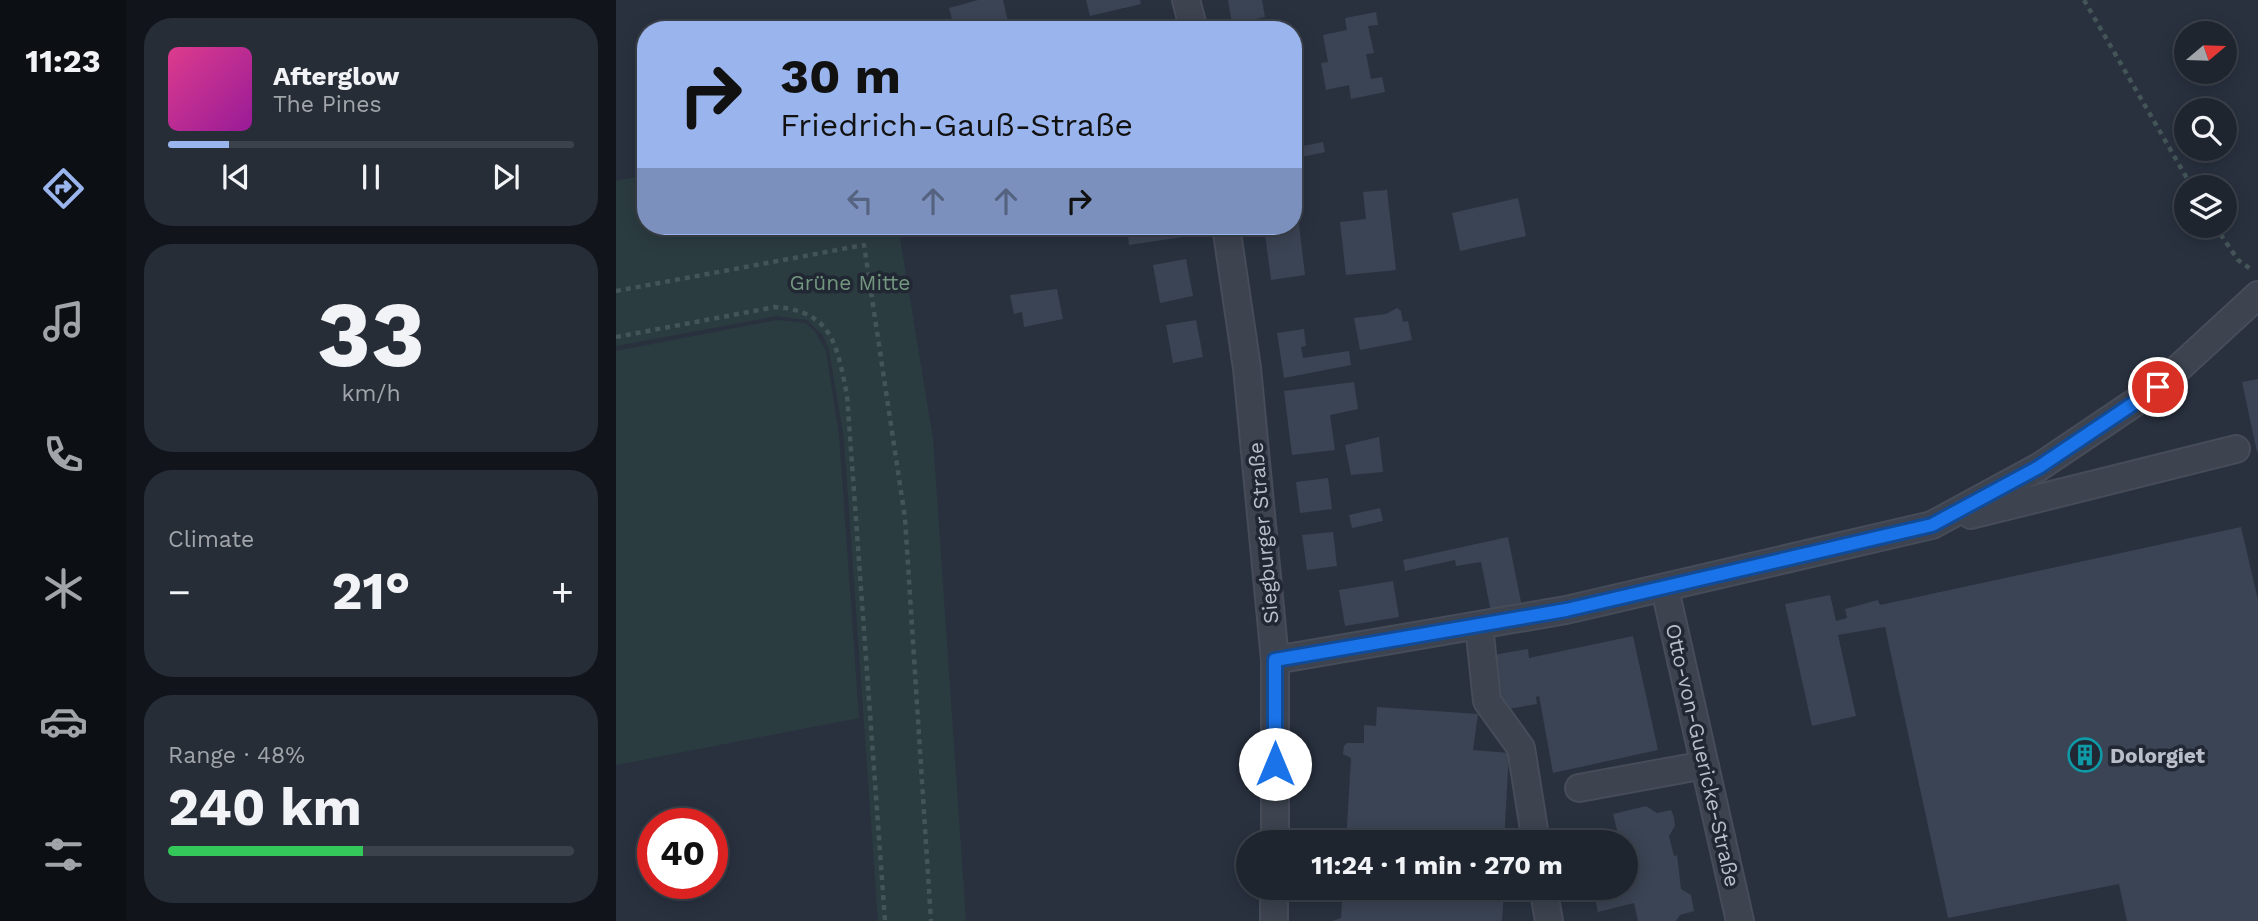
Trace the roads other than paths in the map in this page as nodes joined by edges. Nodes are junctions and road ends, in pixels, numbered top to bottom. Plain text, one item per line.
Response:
1 (1186, 0) edge
2 (1192, 21) edge
3 (1227, 235) edge
4 (2258, 295) edge
5 (2236, 449) dead end
6 (1932, 525) junction
7 (1665, 589) junction
8 (1479, 626) junction
9 (1275, 660) junction
10 (1705, 765) junction
11 (1579, 788) dead end
12 (1275, 830) edge
13 (1534, 830) edge
14 (1275, 900) edge
15 (1545, 900) edge
16 (1274, 921) edge
17 (1549, 921) edge
18 (1740, 921) edge

1 - 2 street
3 - 9 street, Siegburger Straße
4 - 6 street
5 - 6 street
6 - 7 street
7 - 8 street
7 - 10 street, Otto-von-Guericke-Straße
8 - 9 street
8 - 13 street
9 - 12 street, Siegburger Straße
10 - 11 street
10 - 18 street, Otto-von-Guericke-Straße
14 - 16 street
15 - 17 street

